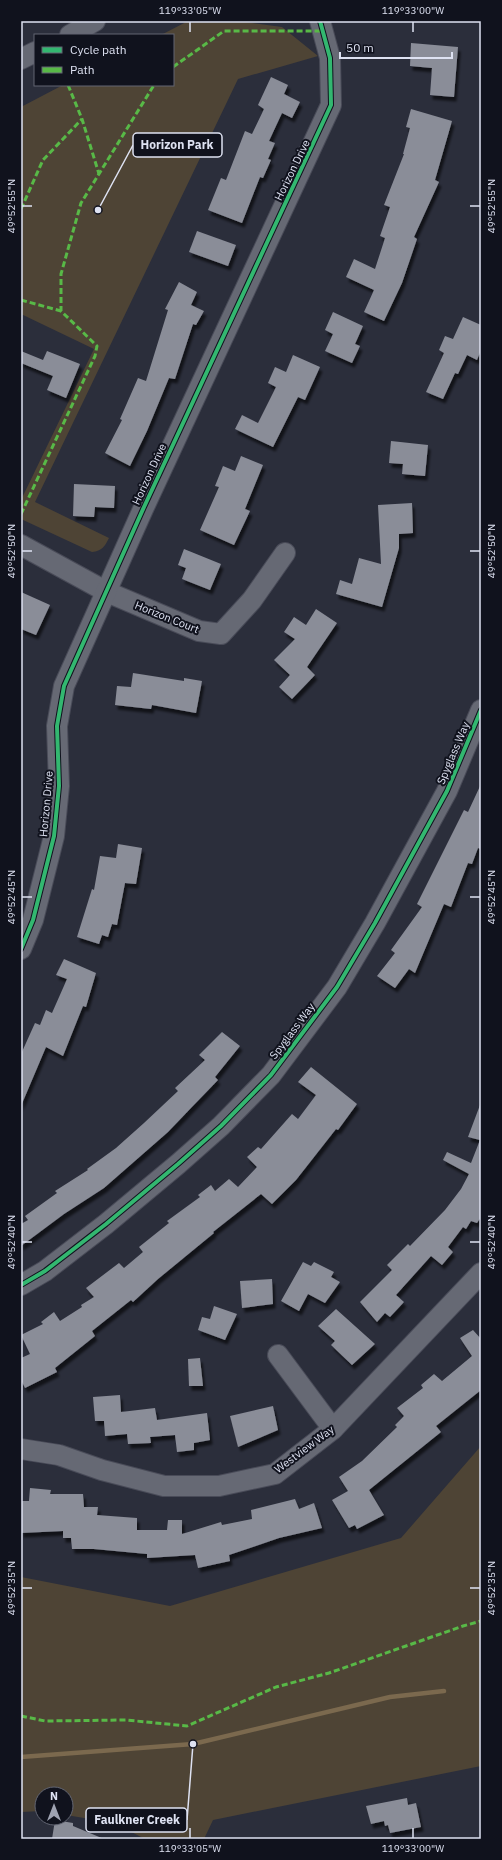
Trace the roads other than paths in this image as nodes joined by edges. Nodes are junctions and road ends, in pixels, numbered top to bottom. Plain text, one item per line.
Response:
1 (95, 21) edge
2 (320, 21) edge
3 (72, 34) edge
4 (34, 52) edge
5 (21, 59) edge
6 (21, 545) edge
7 (285, 554) dead end
8 (107, 592) junction
9 (481, 710) edge
10 (21, 949) edge
11 (481, 1273) edge
12 (21, 1285) edge
13 (278, 1355) dead end
14 (333, 1429) junction
15 (21, 1449) edge

1 - 3 street
2 - 8 street, Horizon Drive
4 - 5 street
6 - 8 street
7 - 8 street, Horizon Court
8 - 10 street, Horizon Drive
9 - 12 street, Spyglass Way
11 - 14 street, Westview Way
13 - 14 street
14 - 15 street, Westview Way

